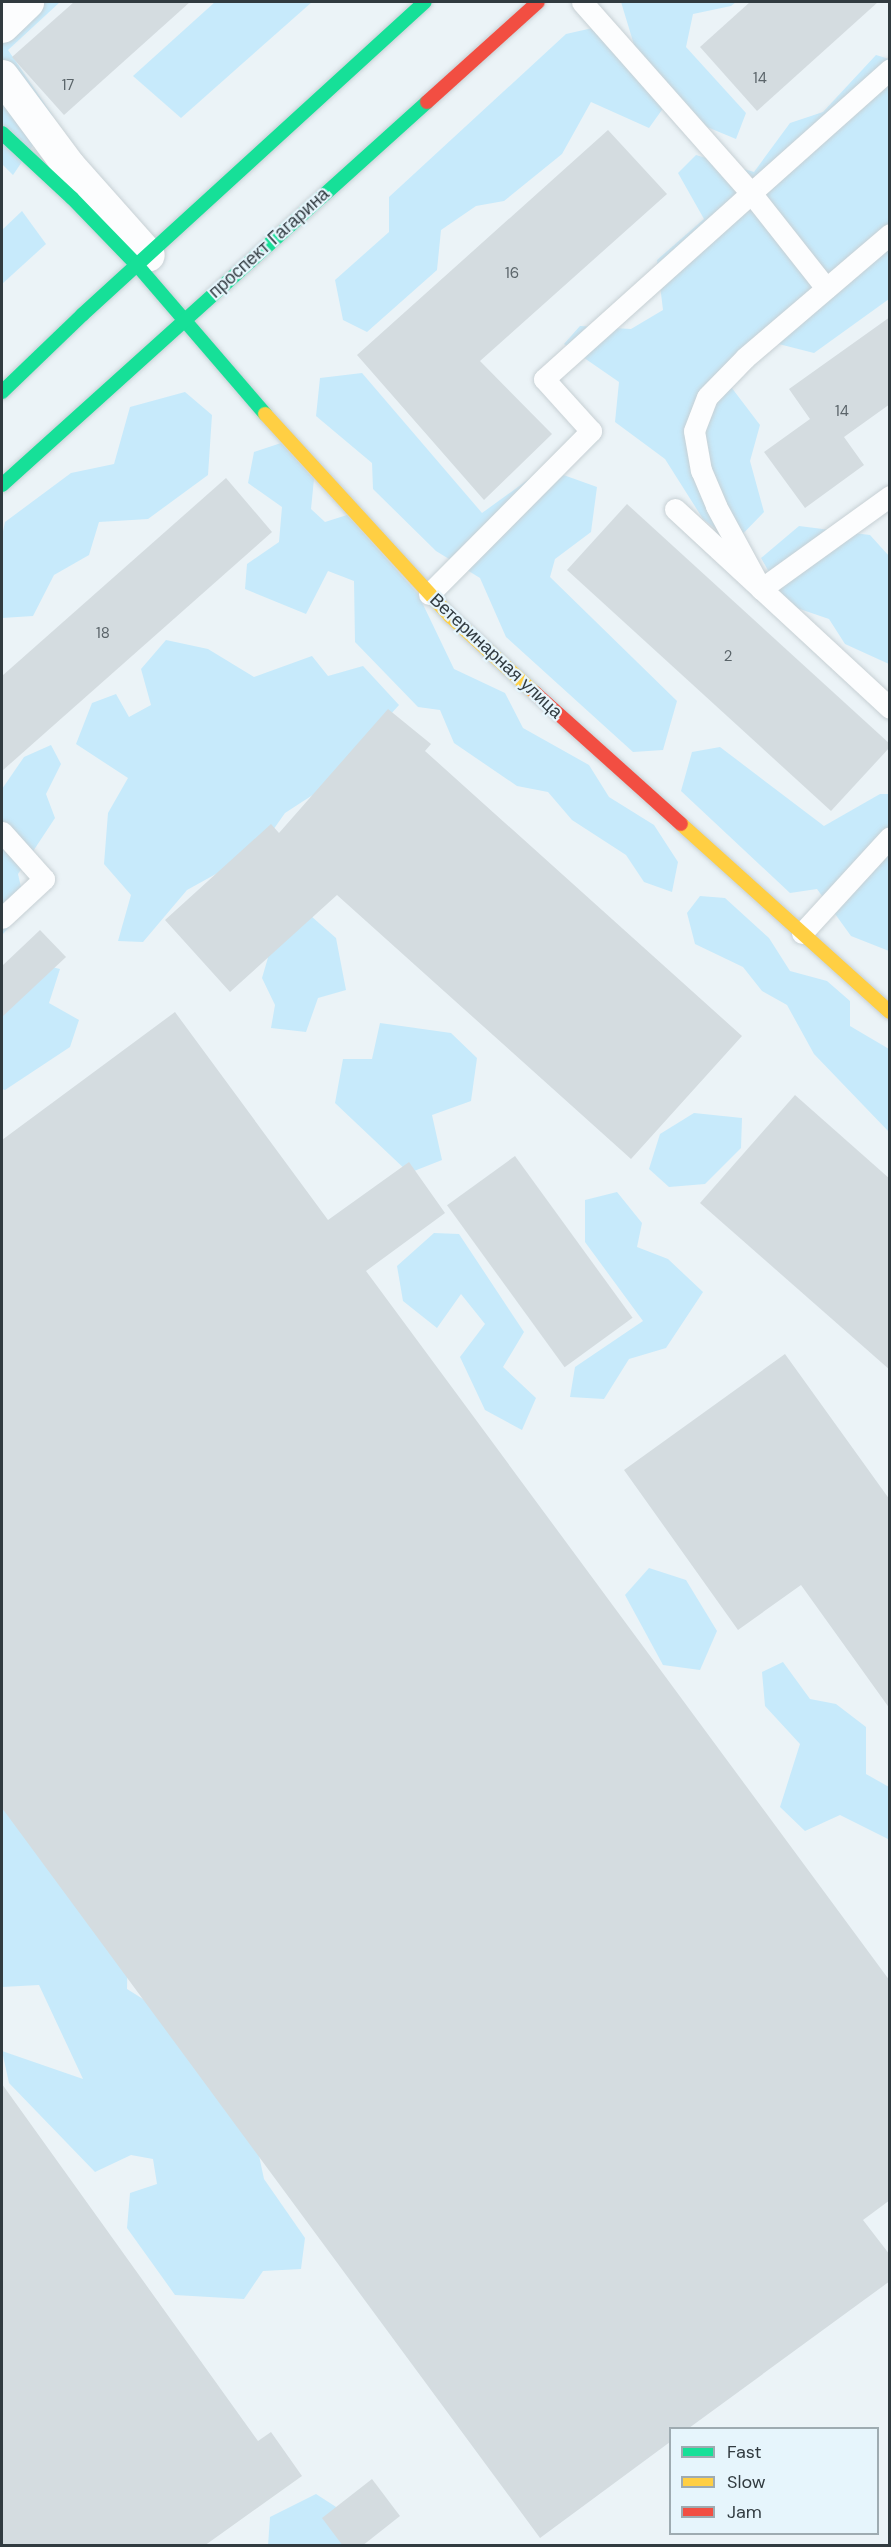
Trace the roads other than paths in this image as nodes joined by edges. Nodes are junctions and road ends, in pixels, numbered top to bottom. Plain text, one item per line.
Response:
1 (27, 2) edge
2 (425, 2) edge
3 (538, 2) edge
4 (582, 2) edge
5 (2, 26) edge
6 (890, 69) edge
7 (2, 76) edge
8 (2, 133) edge
9 (751, 193) junction
10 (890, 234) edge
11 (142, 260) junction
12 (826, 288) junction
13 (184, 319) junction
14 (2, 392) edge
15 (2, 485) edge
16 (890, 496) edge
17 (675, 509) dead end
18 (761, 589) junction
19 (429, 594) junction
20 (890, 708) edge
21 (2, 832) edge
22 (890, 837) edge
23 (2, 918) edge
24 (802, 933) junction
25 (890, 1012) edge

1 - 5 street
2 - 11 main road
3 - 13 main road, проспект Гагарина
4 - 9 lane
6 - 9 lane
7 - 11 street
8 - 11 main road, Ветеринарная улица
9 - 12 lane
9 - 19 lane
10 - 12 lane
11 - 13 main road, Ветеринарная улица
11 - 14 main road
12 - 18 lane
13 - 15 main road, проспект Гагарина
13 - 19 main road, Ветеринарная улица
16 - 18 lane
17 - 18 lane
18 - 20 lane
19 - 24 main road, Ветеринарная улица
21 - 23 lane
22 - 24 lane
24 - 25 main road, Ветеринарная улица

